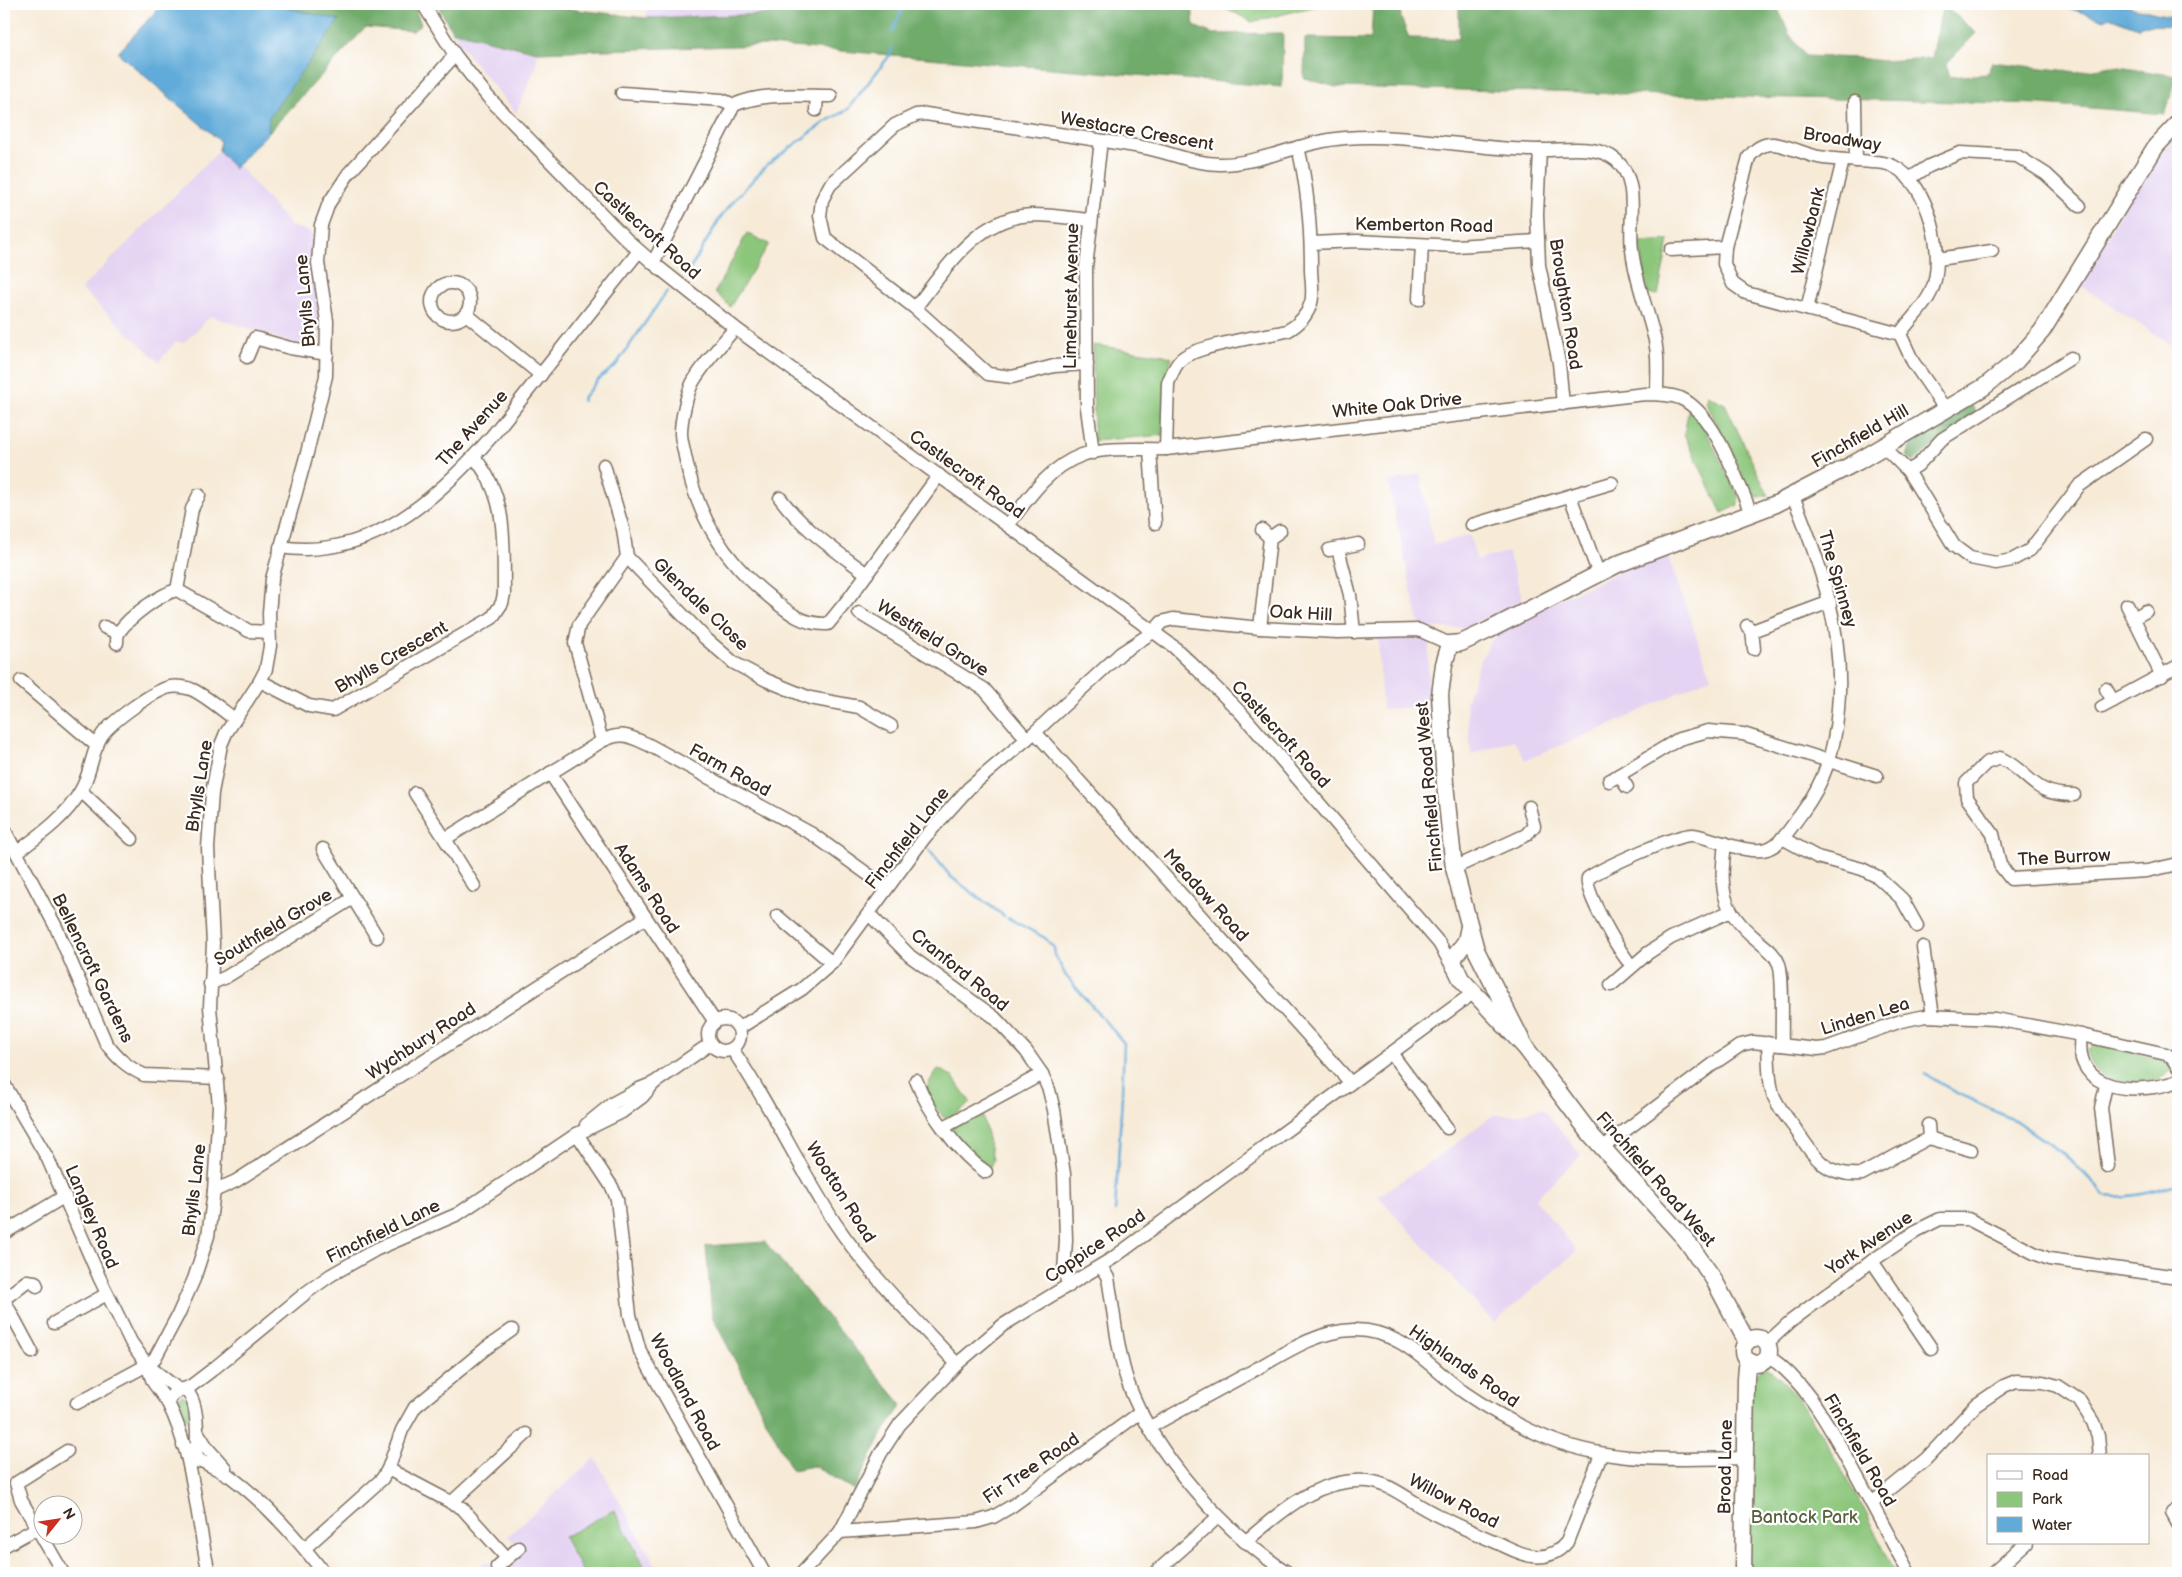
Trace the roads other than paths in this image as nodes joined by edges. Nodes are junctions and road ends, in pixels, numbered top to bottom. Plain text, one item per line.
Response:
1 (423, 4) edge
2 (455, 55) junction
3 (817, 96) junction
4 (831, 96) dead end
5 (629, 97) dead end
6 (1855, 102) dead end
7 (734, 105) junction
8 (816, 110) dead end
9 (2178, 123) edge
10 (1101, 141) junction
11 (1298, 147) junction
12 (1540, 150) junction
13 (1850, 160) junction
14 (1909, 180) junction
15 (2080, 206) dead end
16 (1090, 220) junction
17 (1537, 241) junction
18 (1311, 243) junction
19 (1422, 245) junction
20 (1725, 247) junction
21 (1671, 250) dead end
22 (639, 251) junction
23 (1992, 251) dead end
24 (1938, 259) junction
25 (652, 263) junction
26 (1418, 299) dead end
27 (915, 308) junction
28 (1807, 309) junction
29 (466, 314) dead end
30 (734, 328) junction
31 (1900, 334) junction
32 (327, 354) junction
33 (247, 357) dead end
34 (2071, 358) dead end
35 (1087, 364) junction
36 (542, 375) junction
37 (1657, 394) junction
38 (1564, 404) junction
39 (1946, 410) junction
40 (2146, 439) dead end
41 (1884, 447) junction
42 (1166, 449) junction
43 (1150, 450) junction
44 (1093, 453) junction
45 (474, 457) junction
46 (604, 465) dead end
47 (1908, 471) junction
48 (939, 475) junction
49 (1612, 483) dead end
50 (1570, 496) junction
51 (1793, 496) junction
52 (780, 498) dead end
53 (199, 502) dead end
54 (1752, 515) junction
55 (1155, 523) dead end
56 (1008, 525) junction
57 (1472, 525) dead end
58 (1270, 533) dead end
59 (1358, 544) dead end
60 (280, 547) junction
61 (627, 557) junction
62 (1598, 572) junction
63 (867, 574) junction
64 (176, 590) junction
65 (1830, 602) junction
66 (2127, 605) dead end
67 (2146, 610) dead end
68 (859, 613) dead end
69 (2134, 618) junction
70 (104, 627) dead end
71 (1260, 628) junction
72 (269, 632) junction
73 (1153, 632) junction
74 (1354, 632) junction
75 (1450, 644) junction
76 (1754, 649) dead end
77 (2178, 666) edge
78 (2162, 676) junction
79 (21, 681) dead end
80 (260, 681) junction
81 (2106, 689) dead end
82 (233, 718) junction
83 (891, 726) dead end
84 (1031, 736) junction
85 (602, 741) junction
86 (97, 746) junction
87 (1830, 760) junction
88 (550, 773) junction
89 (1877, 777) dead end
90 (1626, 787) dead end
91 (81, 792) junction
92 (415, 793) dead end
93 (2074, 796) dead end
94 (1529, 807) dead end
95 (4, 829) edge
96 (125, 837) dead end
97 (1782, 838) junction
98 (445, 839) junction
99 (1725, 843) junction
100 (323, 849) dead end
101 (17, 852) junction
102 (2178, 864) edge
103 (1454, 868) junction
104 (474, 886) dead end
105 (887, 888) junction
106 (353, 898) junction
107 (1731, 911) junction
108 (870, 914) junction
109 (777, 916) dead end
110 (645, 918) junction
111 (1917, 926) dead end
112 (377, 937) dead end
113 (1439, 943) junction
114 (1923, 947) dead end
115 (1466, 949) junction
116 (1626, 960) dead end
117 (832, 962) junction
118 (1455, 971) junction
119 (1489, 976) junction
120 (210, 984) junction
121 (1611, 985) dead end
122 (1467, 992) junction
123 (1933, 1016) junction
124 (715, 1022) junction
125 (739, 1028) junction
126 (2081, 1034) junction
127 (1768, 1043) junction
128 (710, 1044) junction
129 (1782, 1045) junction
130 (1525, 1047) junction
131 (732, 1049) junction
132 (1391, 1053) junction
133 (2178, 1067) edge
134 (1042, 1074) junction
135 (218, 1078) junction
136 (916, 1080) dead end
137 (2178, 1081) edge
138 (1350, 1082) junction
139 (4, 1084) edge
140 (2106, 1085) junction
141 (944, 1127) junction
142 (1447, 1128) dead end
143 (577, 1134) junction
144 (1602, 1148) junction
145 (1971, 1150) dead end
146 (2108, 1166) dead end
147 (986, 1172) dead end
148 (214, 1191) junction
149 (65, 1196) junction
150 (4, 1233) edge
151 (1872, 1261) junction
152 (1101, 1266) junction
153 (2178, 1277) edge
154 (37, 1286) dead end
155 (1069, 1286) junction
156 (107, 1294) junction
157 (4, 1300) edge
158 (54, 1323) dead end
159 (512, 1329) dead end
160 (1747, 1342) junction
161 (1931, 1348) dead end
162 (1767, 1349) junction
163 (32, 1352) dead end
164 (1751, 1362) junction
165 (957, 1364) junction
166 (147, 1365) junction
167 (212, 1370) junction
168 (181, 1390) junction
169 (78, 1403) dead end
170 (168, 1403) junction
171 (1141, 1412) junction
172 (196, 1419) junction
173 (178, 1423) junction
174 (1150, 1427) junction
175 (526, 1434) dead end
176 (182, 1444) junction
177 (67, 1451) dead end
178 (2100, 1454) edge
179 (1600, 1455) junction
180 (197, 1458) junction
181 (1746, 1458) junction
182 (388, 1469) junction
183 (231, 1476) junction
184 (195, 1492) junction
185 (451, 1503) junction
186 (1872, 1503) junction
187 (2178, 1510) edge
188 (1218, 1517) junction
189 (32, 1521) edge
190 (2178, 1524) edge
191 (32, 1530) edge
192 (840, 1532) junction
193 (1245, 1542) junction
194 (46, 1544) edge
195 (2025, 1544) edge
196 (4, 1546) edge
197 (305, 1548) junction
198 (519, 1548) dead end
199 (507, 1558) junction
200 (497, 1567) dead end
201 (63, 1573) edge
202 (209, 1573) edge
203 (324, 1573) edge
204 (764, 1573) edge
205 (802, 1573) edge
206 (1155, 1573) edge
207 (1288, 1573) edge
208 (1743, 1573) edge
209 (1908, 1573) edge
210 (1993, 1573) edge

1 - 2 street, Castlecroft Road
2 - 22 street, Castlecroft Road
2 - 32 street, Bhylls Lane
3 - 4 street
3 - 7 street
3 - 8 street
5 - 7 street
6 - 13 street, Willowbank
7 - 25 street
9 - 39 main road, Finchfield Hill
10 - 11 street, Westacre Crescent
10 - 16 street, Limehurst Avenue
10 - 27 street, Westacre Crescent
11 - 12 street, Westacre Crescent
11 - 18 street
12 - 17 street, Broughton Road
12 - 37 street, Westacre Crescent
13 - 14 street, Broadway
13 - 20 street, Broadway
13 - 28 street, Willowbank
14 - 15 street
14 - 24 street, Broadway
16 - 27 street
16 - 35 street, Limehurst Avenue
17 - 19 street, Kemberton Road
17 - 38 street, Broughton Road
18 - 19 street, Kemberton Road
18 - 42 street
19 - 26 street
20 - 21 street
20 - 28 street, Broadway
22 - 25 street, Castlecroft Road
22 - 36 street, The Avenue
23 - 24 street
24 - 31 street, Broadway
25 - 30 street, Castlecroft Road
27 - 35 street, Westacre Crescent
28 - 31 street, Broadway
29 - 36 street
30 - 48 street, Castlecroft Road
30 - 63 street
31 - 39 street
32 - 33 street
32 - 60 street, Bhylls Lane
34 - 47 street
35 - 44 street, Limehurst Avenue
36 - 45 street, The Avenue
37 - 38 street, White Oak Drive
37 - 54 street, White Oak Drive
38 - 42 street, White Oak Drive
39 - 41 main road, Finchfield Hill
40 - 47 street
41 - 47 street
41 - 51 main road, Finchfield Hill
42 - 43 street, White Oak Drive
43 - 44 street, White Oak Drive
43 - 55 street
44 - 56 street, White Oak Drive
45 - 60 street, The Avenue
45 - 80 street, Bhylls Crescent
46 - 61 street, Glendale Close
48 - 56 street, Castlecroft Road
48 - 63 street
49 - 50 street
50 - 57 street
50 - 62 street
51 - 54 main road, Finchfield Hill
51 - 65 street, The Spinney
52 - 63 street
53 - 64 street
54 - 62 main road, Finchfield Hill
56 - 73 street, Castlecroft Road
58 - 71 street
59 - 74 street
60 - 72 street, Bhylls Lane
61 - 83 street, Glendale Close
61 - 85 street, Glendale Close
62 - 75 main road, Finchfield Hill
64 - 70 street
64 - 72 street
65 - 76 street
65 - 87 street, The Spinney
66 - 69 street
67 - 69 street
68 - 84 street, Westfield Grove
69 - 78 street
71 - 73 street, Oak Hill
71 - 74 street, Oak Hill
72 - 80 street, Bhylls Lane
73 - 84 street, Finchfield Lane
73 - 113 street, Castlecroft Road
74 - 75 street, Oak Hill
75 - 103 main road, Finchfield Road West
77 - 78 street
78 - 81 street
79 - 86 street
80 - 82 street, Bhylls Lane
82 - 86 street
82 - 120 street, Bhylls Lane
84 - 105 street, Finchfield Lane
84 - 138 street, Meadow Road
85 - 88 street, Farm Road
85 - 105 street, Farm Road
86 - 91 street
87 - 89 street
87 - 90 street
87 - 97 street, The Spinney
88 - 98 street, Farm Road
88 - 110 street, Adams Road
91 - 96 street
91 - 101 street
92 - 98 street
93 - 102 street, The Burrow
94 - 103 street
95 - 101 street, Bellencroft Gardens
97 - 99 street, The Spinney
97 - 111 street
98 - 104 street
99 - 107 street
99 - 116 street, The Spinney
100 - 106 street, Southfield Grove
101 - 135 street, Bellencroft Gardens
103 - 115 main road, Finchfield Road West
105 - 108 street, Finchfield Lane
106 - 112 street, Southfield Grove
106 - 120 street, Southfield Grove
107 - 121 street
107 - 129 street
108 - 117 street, Finchfield Lane
108 - 134 street, Cranford Road
109 - 117 street
110 - 124 street, Adams Road
110 - 148 street, Wychbury Road
113 - 115 street
113 - 118 street
114 - 123 street
115 - 118 main road
115 - 119 main road, Finchfield Road West
117 - 125 street, Finchfield Lane
118 - 122 main road, Finchfield Road West
119 - 122 main road
119 - 130 main road, Finchfield Road West
120 - 135 street, Bhylls Lane
122 - 130 main road, Finchfield Road West
122 - 132 street, Coppice Road
123 - 126 street, Linden Lea
123 - 129 street, Linden Lea
124 - 125 street
124 - 128 street
125 - 131 street
126 - 133 street, Linden Lea
126 - 140 street
127 - 129 street, Linden Lea
127 - 144 street, Linden Lea
127 - 145 street
128 - 131 street
128 - 143 street, Finchfield Lane
130 - 144 main road, Finchfield Road West
131 - 165 street, Wootton Road
132 - 138 street, Coppice Road
132 - 142 street
134 - 141 street
134 - 155 street, Cranford Road
135 - 148 street, Bhylls Lane
136 - 141 street
137 - 140 street
138 - 152 street, Coppice Road
139 - 149 street, Langley Road
140 - 146 street
141 - 147 street
143 - 167 street, Finchfield Lane
143 - 204 street, Woodland Road
144 - 160 main road, Finchfield Road West
148 - 166 street, Bhylls Lane
149 - 150 street
149 - 156 street, Langley Road
151 - 153 street, York Avenue
151 - 161 street
151 - 162 street, York Avenue
152 - 155 street, Coppice Road
152 - 171 street
154 - 157 street
155 - 165 street, Coppice Road
156 - 158 street
156 - 166 street, Langley Road
157 - 163 street
159 - 182 street
160 - 162 main road
160 - 164 main road
162 - 164 main road
162 - 186 street, Finchfield Road
164 - 181 main road, Broad Lane
165 - 192 street, Coppice Road
166 - 168 street, Langley Road
166 - 169 street
166 - 170 street, Langley Road
167 - 168 street, Finchfield Lane
167 - 172 street, Finchfield Lane
168 - 170 street
168 - 172 street
170 - 173 street
171 - 174 street
171 - 192 street, Fir Tree Road
172 - 173 street
172 - 180 street, Finchfield Lane
172 - 183 street
173 - 176 street
174 - 179 street, Highlands Road
174 - 188 street
175 - 185 street
176 - 180 street
176 - 184 street
177 - 189 street
178 - 186 street
179 - 181 street, Highlands Road
179 - 193 street, Willow Road
180 - 183 street
180 - 184 street, Finchfield Lane
181 - 208 main road, Broad Lane
182 - 185 street
182 - 197 street
183 - 197 street
184 - 202 street
185 - 199 street
186 - 209 street, Finchfield Road
187 - 190 street
188 - 193 street
188 - 206 street
191 - 196 street
192 - 205 street, Coppice Road
193 - 207 street
194 - 201 street
195 - 210 street
197 - 203 street
198 - 199 street
199 - 200 street

